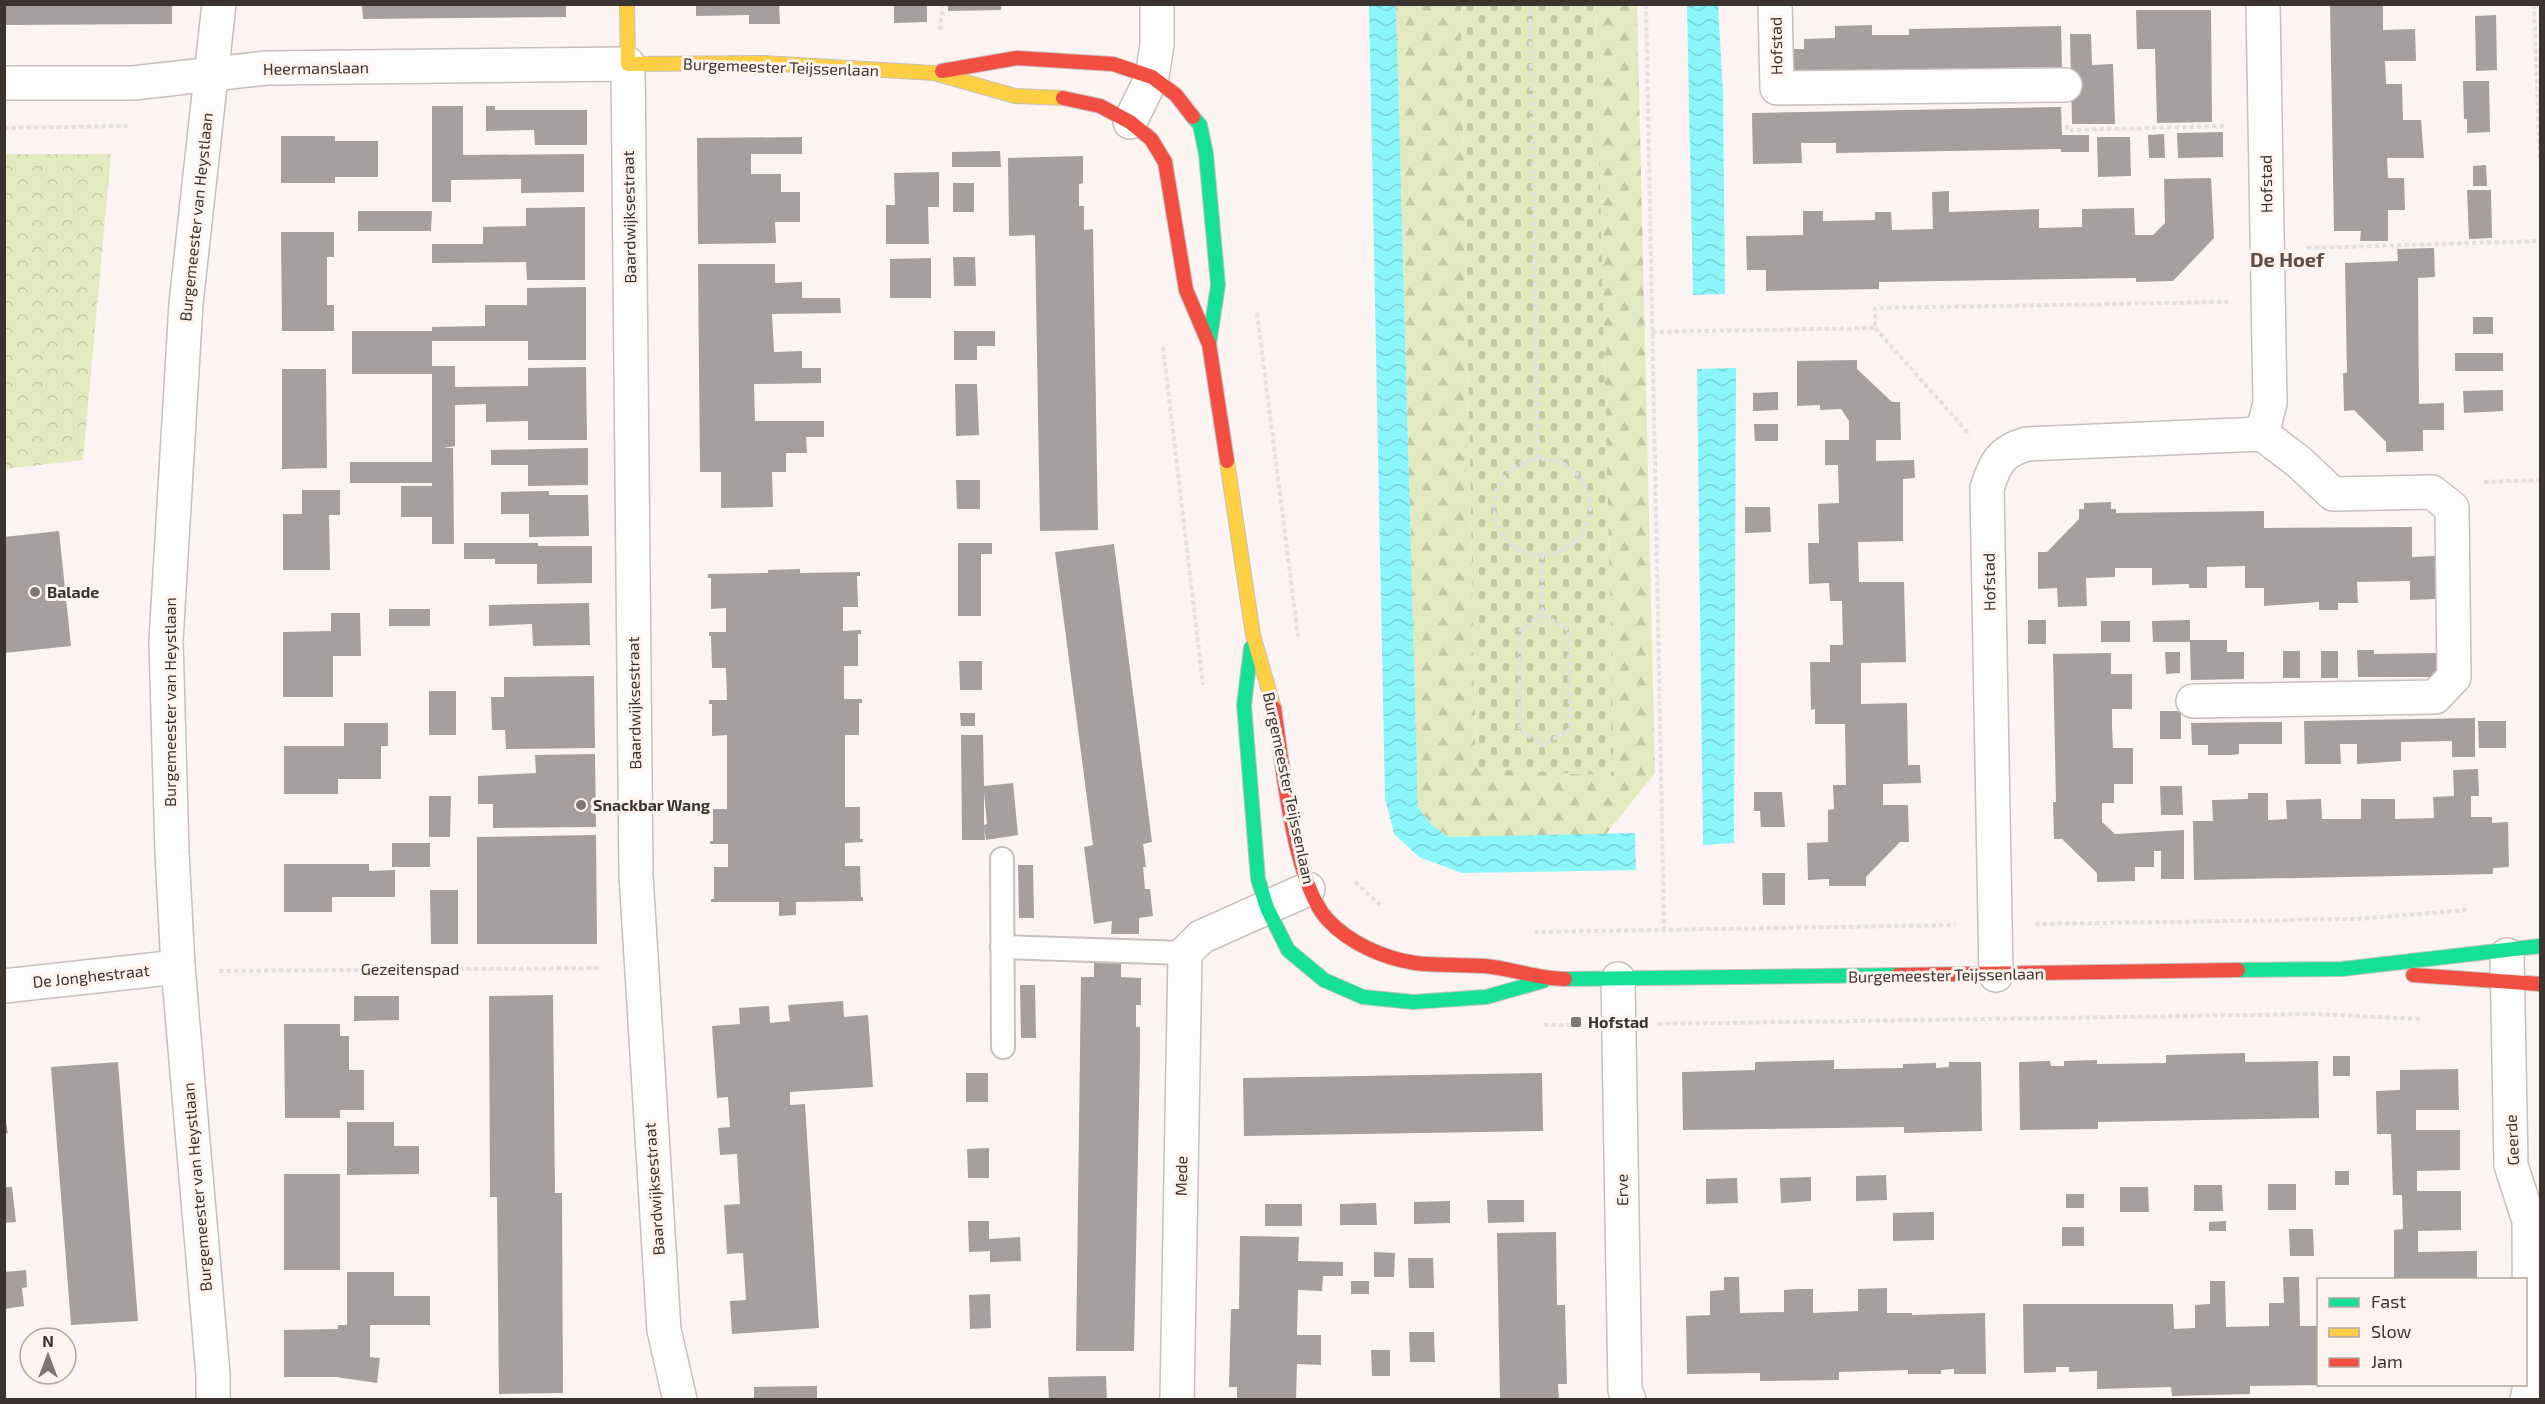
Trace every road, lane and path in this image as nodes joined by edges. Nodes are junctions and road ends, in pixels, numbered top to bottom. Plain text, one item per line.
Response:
1 (219, 4) edge
2 (627, 4) edge
3 (1157, 4) edge
4 (1530, 4) edge
5 (1646, 4) edge
6 (1775, 4) edge
7 (2264, 4) edge
8 (2534, 4) edge
9 (627, 64) junction
10 (211, 73) junction
11 (934, 73) junction
12 (1152, 77) junction
13 (4, 83) edge
14 (2065, 85) joint
15 (1130, 122) junction
16 (2265, 126) junction
17 (2541, 163) edge
18 (2541, 241) edge
19 (2267, 250) junction
20 (2268, 302) junction
21 (1257, 312) dead end
22 (1875, 328) junction
23 (1652, 332) junction
24 (1162, 338) dead end
25 (1209, 344) junction
26 (2262, 434) junction
27 (1538, 458) junction
28 (1996, 465) junction
29 (1542, 555) junction
30 (1542, 614) junction
31 (1253, 635) junction
32 (1299, 640) dead end
33 (1204, 690) dead end
34 (2193, 701) dead end
35 (1002, 859) dead end
36 (1352, 879) dead end
37 (1308, 889) junction
38 (1381, 907) dead end
39 (1267, 908) junction
40 (2476, 910) dead end
41 (1995, 924) junction
42 (1664, 929) junction
43 (1523, 932) dead end
44 (2541, 946) edge
45 (1002, 947) junction
46 (2507, 950) junction
47 (1185, 953) junction
48 (640, 967) junction
49 (2342, 969) junction
50 (179, 970) junction
51 (1996, 975) junction
52 (1549, 979) junction
53 (1618, 979) junction
54 (2508, 983) junction
55 (2541, 984) edge
56 (4, 986) edge
57 (2428, 1020) dead end
58 (1619, 1024) junction
59 (1537, 1025) dead end
60 (1003, 1047) dead end
61 (213, 1400) edge
62 (680, 1400) edge
63 (1177, 1400) edge
64 (1629, 1400) edge
65 (2527, 1400) edge

1 - 10 street, Burgemeester van Heystlaan
2 - 9 street, Baardwijksestraat
3 - 12 street
4 - 27 path
5 - 23 path
6 - 14 street, Hofstad
7 - 16 street, Hofstad
8 - 17 path
9 - 10 street, Heermanslaan
9 - 11 street, Burgemeester Teijssenlaan
9 - 48 street, Baardwijksestraat
10 - 13 street, Heermanslaan
10 - 50 street, Burgemeester van Heystlaan
11 - 12 street, Burgemeester Teijssenlaan
11 - 15 street, Burgemeester Teijssenlaan
12 - 15 street
12 - 25 street, Burgemeester Teijssenlaan
14 - 16 path
15 - 25 street, Burgemeester Teijssenlaan
16 - 19 street, Hofstad
18 - 19 path
19 - 20 street, Hofstad
20 - 22 path
20 - 26 street, Hofstad
21 - 32 path
22 - 23 path
22 - 28 path
23 - 42 path
24 - 33 path
25 - 31 street, Burgemeester Teijssenlaan
26 - 28 street
26 - 34 street
27 - 29 path
27 - 29 path
28 - 41 street, Hofstad
29 - 30 path
30 - 30 path
31 - 37 street, Burgemeester Teijssenlaan
31 - 39 street, Burgemeester Teijssenlaan
35 - 45 lane
36 - 38 path
37 - 39 street
37 - 52 street, Burgemeester Teijssenlaan
39 - 47 street
39 - 52 street, Burgemeester Teijssenlaan
40 - 41 path
41 - 42 path
41 - 51 street, Hofstad
42 - 43 path
44 - 46 street, Burgemeester Teijssenlaan
45 - 47 lane
45 - 60 lane
46 - 49 street, Burgemeester Teijssenlaan
46 - 54 street, Geerde
47 - 63 street, Mede
48 - 50 path, Gezeitenspad
48 - 62 street, Baardwijksestraat
49 - 51 street, Burgemeester Teijssenlaan
49 - 54 street, Burgemeester Teijssenlaan
50 - 56 street, De Jonghestraat
50 - 61 street, Burgemeester van Heystlaan
51 - 53 street, Burgemeester Teijssenlaan
52 - 53 street, Burgemeester Teijssenlaan
53 - 58 street, Erve
54 - 55 street, Burgemeester Teijssenlaan
54 - 65 street, Geerde
57 - 58 path
58 - 59 path
58 - 64 street, Erve

